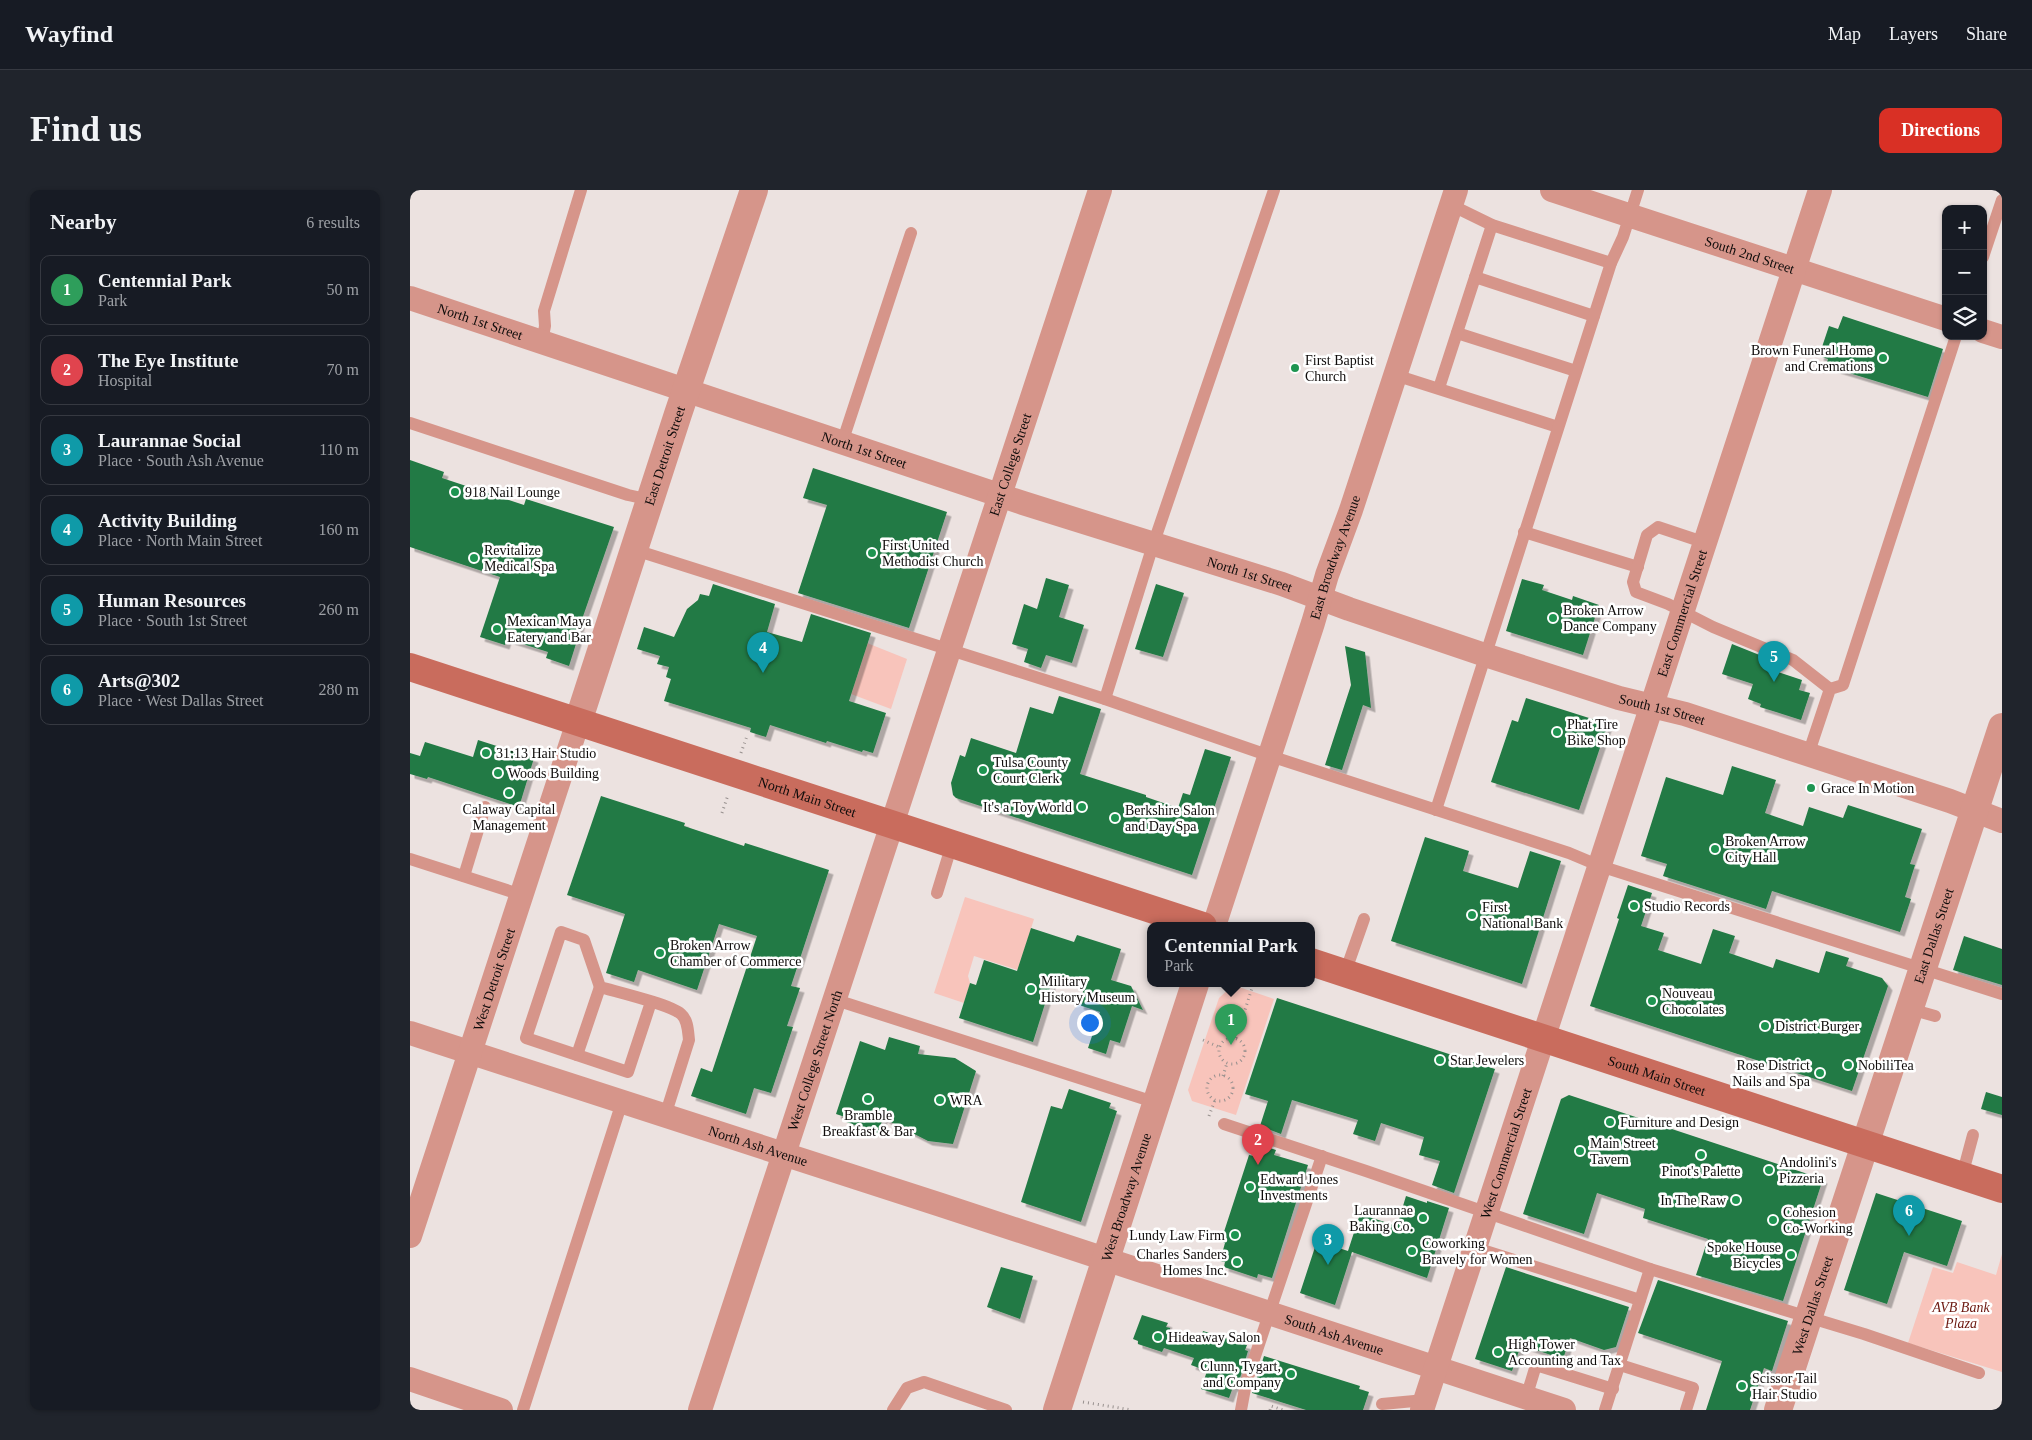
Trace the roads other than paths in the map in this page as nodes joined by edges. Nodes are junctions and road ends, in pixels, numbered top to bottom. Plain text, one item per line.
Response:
1 (581, 190) edge
2 (754, 190) edge
3 (1100, 190) edge
4 (1274, 190) edge
5 (1552, 190) edge
6 (1638, 190) edge
7 (1820, 190) edge
8 (1453, 198) edge
9 (2002, 200) edge
10 (1630, 215) junction
11 (1492, 225) junction
12 (911, 233) dead end
13 (1985, 250) edge
14 (1611, 264) junction
15 (1795, 268) junction
16 (1475, 277) junction
17 (410, 298) edge
18 (1594, 316) junction
19 (1942, 318) edge
20 (1987, 332) edge
21 (1457, 333) junction
22 (2002, 337) edge
23 (1955, 340) edge
24 (542, 342) junction
25 (1576, 371) junction
26 (1395, 375) junction
27 (1439, 388) junction
28 (686, 391) junction
29 (410, 423) edge
30 (1558, 427) junction
31 (842, 443) junction
32 (1001, 496) junction
33 (650, 500) junction
34 (1524, 532) junction
35 (1706, 543) junction
36 (1153, 545) junction
37 (635, 550) junction
38 (1638, 567) junction
39 (1320, 599) junction
40 (1683, 612) junction
41 (950, 650) junction
42 (1485, 655) junction
43 (410, 667) edge
44 (1830, 689) junction
45 (1105, 699) junction
46 (1652, 706) junction
47 (578, 722) junction
48 (2002, 727) edge
49 (1808, 755) junction
50 (1270, 756) junction
51 (485, 807) dead end
52 (1436, 810) junction
53 (1975, 810) junction
54 (2002, 821) edge
55 (893, 825) junction
56 (952, 844) junction
57 (410, 859) edge
58 (1600, 866) junction
59 (464, 876) junction
60 (937, 893) dead end
61 (522, 894) junction
62 (1364, 918) dead end
63 (1191, 922) edge
64 (1215, 922) edge
65 (1315, 963) edge
66 (1923, 968) junction
67 (1345, 973) junction
68 (600, 987) junction
69 (1194, 987) edge
70 (2002, 994) edge
71 (836, 1000) junction
72 (651, 1002) junction
73 (410, 1033) edge
74 (1543, 1039) junction
75 (470, 1053) junction
76 (577, 1055) junction
77 (622, 1102) junction
78 (1157, 1103) junction
79 (665, 1116) junction
80 (1224, 1124) dead end
81 (1973, 1135) dead end
82 (1865, 1144) junction
83 (783, 1154) junction
84 (1322, 1156) junction
85 (1962, 1176) junction
86 (2002, 1189) edge
87 (1487, 1212) junction
88 (410, 1236) edge
89 (1476, 1248) junction
90 (1106, 1259) junction
91 (1650, 1269) junction
92 (1640, 1300) junction
93 (1270, 1314) junction
94 (1808, 1316) junction
95 (1620, 1365) junction
96 (1436, 1368) junction
97 (1979, 1373) dead end
98 (410, 1379) edge
99 (1613, 1389) junction
100 (1526, 1398) junction
101 (1059, 1403) edge
102 (1382, 1404) dead end
103 (1424, 1405) edge
104 (502, 1410) edge
105 (523, 1410) edge
106 (700, 1410) edge
107 (893, 1410) edge
108 (1006, 1410) edge
109 (1241, 1410) edge
110 (1561, 1410) edge
111 (1605, 1410) edge
112 (1686, 1410) edge
113 (1778, 1410) edge

1 - 24 lane
2 - 28 street, East Detroit Street
3 - 32 street, East College Street
4 - 36 lane
5 - 10 street, South 2nd Street
6 - 10 lane
7 - 15 street, East Commercial Street
8 - 11 lane
8 - 26 street, East Broadway Avenue
9 - 13 lane
10 - 14 lane
10 - 15 street, South 2nd Street
11 - 14 lane
11 - 16 lane
12 - 31 lane
14 - 18 lane
15 - 19 street, South 2nd Street
15 - 35 street, East Commercial Street
16 - 18 lane
16 - 21 lane
17 - 24 street, North 1st Street
18 - 25 lane
20 - 22 street
21 - 25 lane
21 - 27 lane
23 - 44 lane
24 - 28 street, North 1st Street
25 - 30 lane
26 - 27 lane
26 - 39 street, East Broadway Avenue
27 - 30 lane
28 - 31 street, North 1st Street
28 - 33 street, East Detroit Street
29 - 33 lane
30 - 34 lane
31 - 32 street, North 1st Street
32 - 36 street, North 1st Street
32 - 41 street, East College Street
33 - 37 street, East Detroit Street
34 - 38 lane
34 - 42 lane
35 - 38 lane
35 - 40 street, East Commercial Street
36 - 39 street, North 1st Street
36 - 45 lane
37 - 41 lane
37 - 47 street, East Detroit Street
38 - 40 lane
39 - 42 street, South 1st Street
39 - 50 street, East Broadway Avenue
40 - 44 lane
40 - 46 street, East Commercial Street
41 - 45 lane
41 - 55 street, East College Street
42 - 46 street, South 1st Street
42 - 52 lane
43 - 47 main road, North Main Street
44 - 49 lane
45 - 50 lane
46 - 49 street, South 1st Street
46 - 58 street, East Commercial Street
47 - 55 main road, North Main Street
47 - 61 street, West Detroit Street
48 - 53 street, East Dallas Street
49 - 53 street, South 1st Street
50 - 52 lane
50 - 64 street, East Broadway Avenue
51 - 59 lane
52 - 58 lane
53 - 54 street, South 1st Street
53 - 66 street, East Dallas Street
55 - 56 main road, North Main Street
55 - 71 street, West College Street North
56 - 60 lane
56 - 63 main road, North Main Street
57 - 59 lane
58 - 66 lane
58 - 74 street, East Commercial Street
59 - 61 lane
61 - 75 street, West Detroit Street
62 - 67 lane
65 - 67 main road, South Main Street
66 - 70 lane
66 - 82 street, East Dallas Street
67 - 74 main road, South Main Street
68 - 72 lane
68 - 76 lane
68 - 76 lane
69 - 78 street, West Broadway Avenue
71 - 78 lane
71 - 83 street, West College Street North
72 - 76 lane
72 - 79 lane
73 - 75 street, North Ash Avenue
74 - 82 main road, South Main Street
74 - 87 street, West Commercial Street
75 - 77 street, North Ash Avenue
75 - 88 street, West Detroit Street
77 - 79 street, North Ash Avenue
77 - 105 lane
78 - 90 street, West Broadway Avenue
79 - 83 street, North Ash Avenue
80 - 84 lane
81 - 85 lane
82 - 85 main road, South Main Street
82 - 94 street, West Dallas Street
83 - 90 street, North Ash Avenue
83 - 106 street, West College Street North
84 - 87 lane
84 - 93 lane
85 - 86 main road, South Main Street
87 - 89 street, West Commercial Street
87 - 91 lane
89 - 92 lane
89 - 96 street, West Commercial Street
90 - 93 street, South Ash Avenue
90 - 101 street, West Broadway Avenue
91 - 92 lane
91 - 94 lane
92 - 95 lane
93 - 96 street, South Ash Avenue
93 - 109 lane
94 - 97 lane
94 - 113 street, West Dallas Street
95 - 99 lane
95 - 112 lane
96 - 100 street, South Ash Avenue
96 - 103 street, West Commercial Street
98 - 104 street
99 - 100 lane
99 - 111 lane
100 - 110 street, South Ash Avenue
102 - 103 lane
107 - 108 lane

